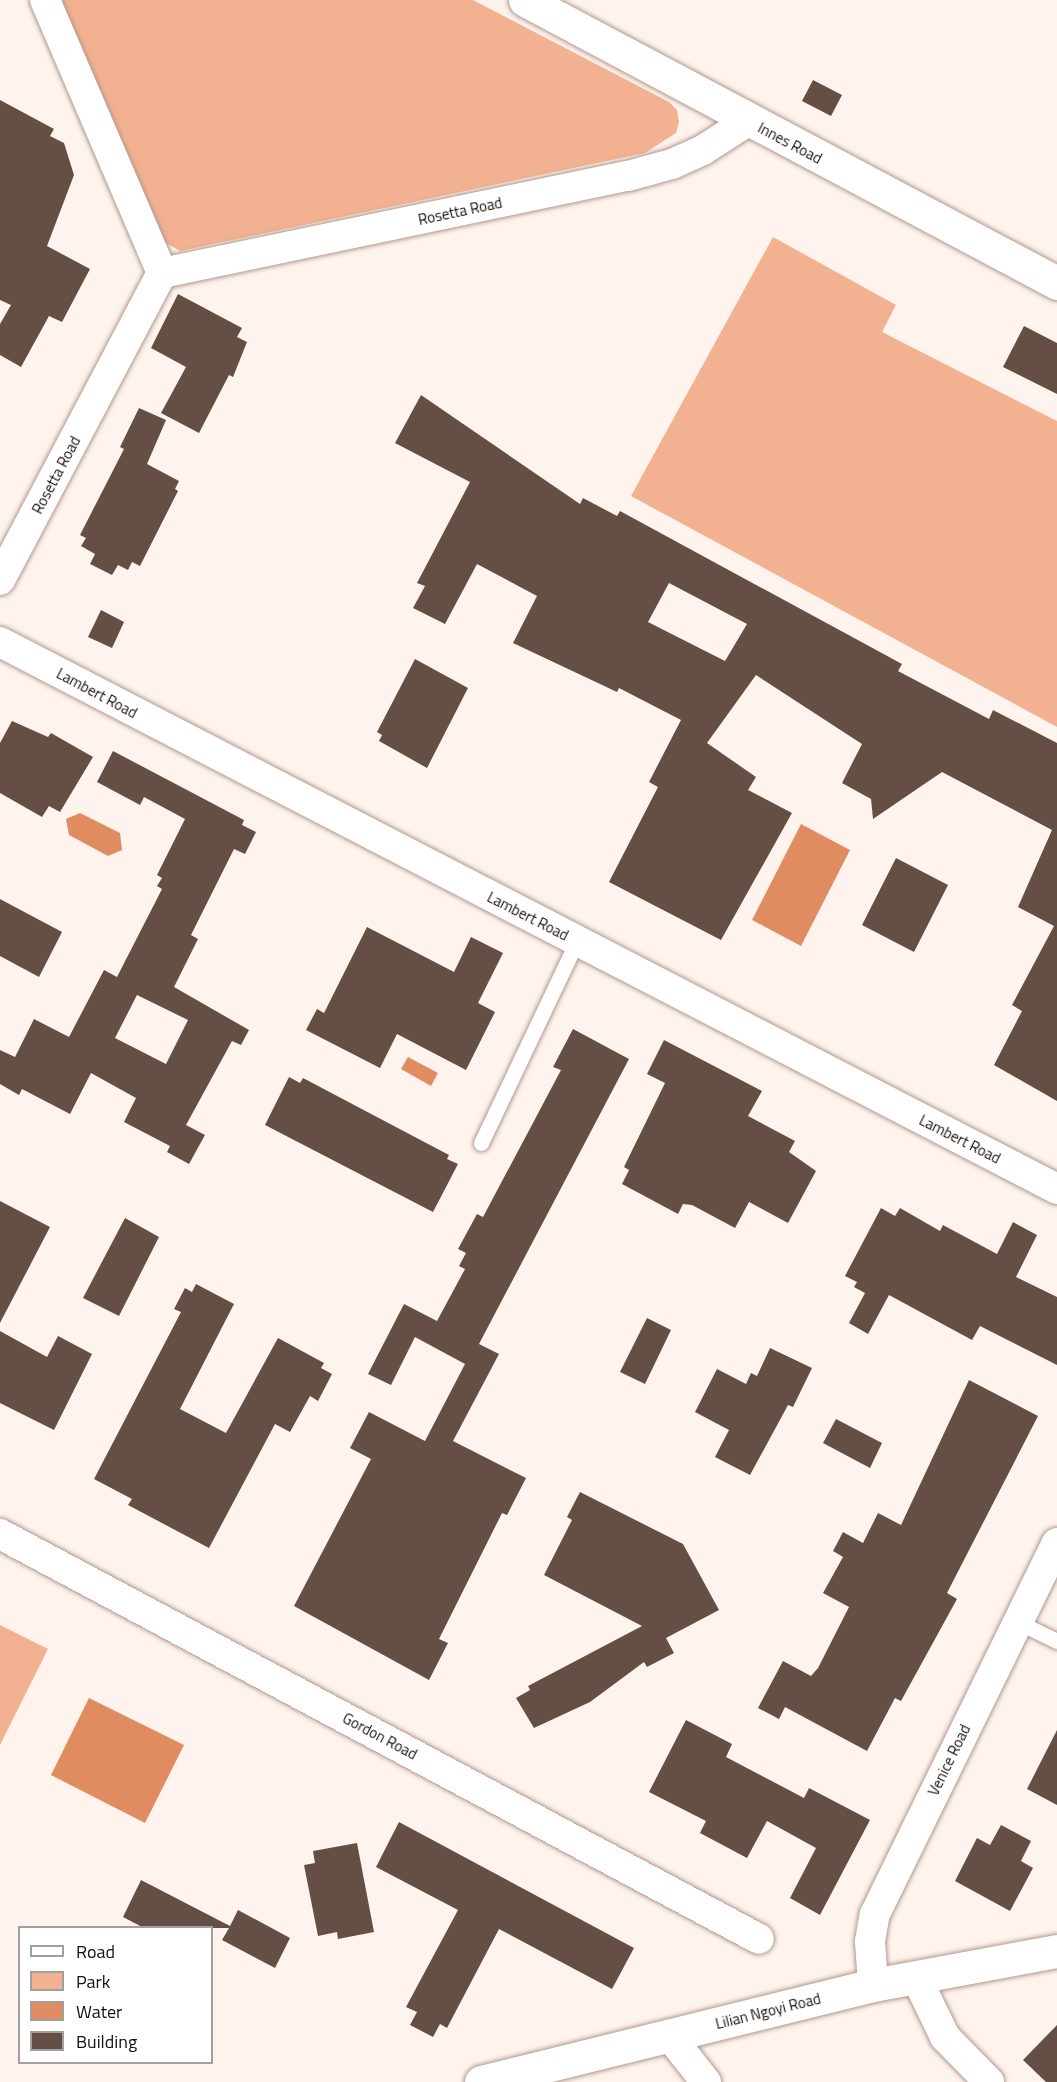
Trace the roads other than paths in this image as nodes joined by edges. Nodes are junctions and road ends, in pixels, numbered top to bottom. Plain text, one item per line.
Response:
1 (45, 0) edge
2 (525, 0) edge
3 (748, 121) junction
4 (162, 273) junction
5 (1057, 284) edge
6 (0, 580) edge
7 (0, 642) edge
8 (577, 941) junction
9 (481, 1143) dead end
10 (1057, 1189) edge
11 (0, 1534) edge
12 (1057, 1543) edge
13 (1016, 1621) junction
14 (1057, 1641) edge
15 (759, 1939) dead end
16 (1057, 1951) edge
17 (917, 1979) junction
18 (873, 1985) junction
19 (669, 2036) junction
20 (481, 2082) edge
21 (706, 2082) edge
22 (989, 2082) edge

1 - 4 street
2 - 3 street, Innes Road
3 - 4 street, Rosetta Road
3 - 5 street, Innes Road
4 - 6 street, Rosetta Road
7 - 8 street, Lambert Road
8 - 9 lane
8 - 10 street, Lambert Road
11 - 15 street, Gordon Road
12 - 13 street, Venice Road
13 - 14 lane
13 - 18 street, Venice Road
16 - 17 street, Lilian Ngoyi Road
17 - 18 street, Lilian Ngoyi Road
17 - 22 street
18 - 19 street, Lilian Ngoyi Road
19 - 20 street, Lilian Ngoyi Road
19 - 21 street

